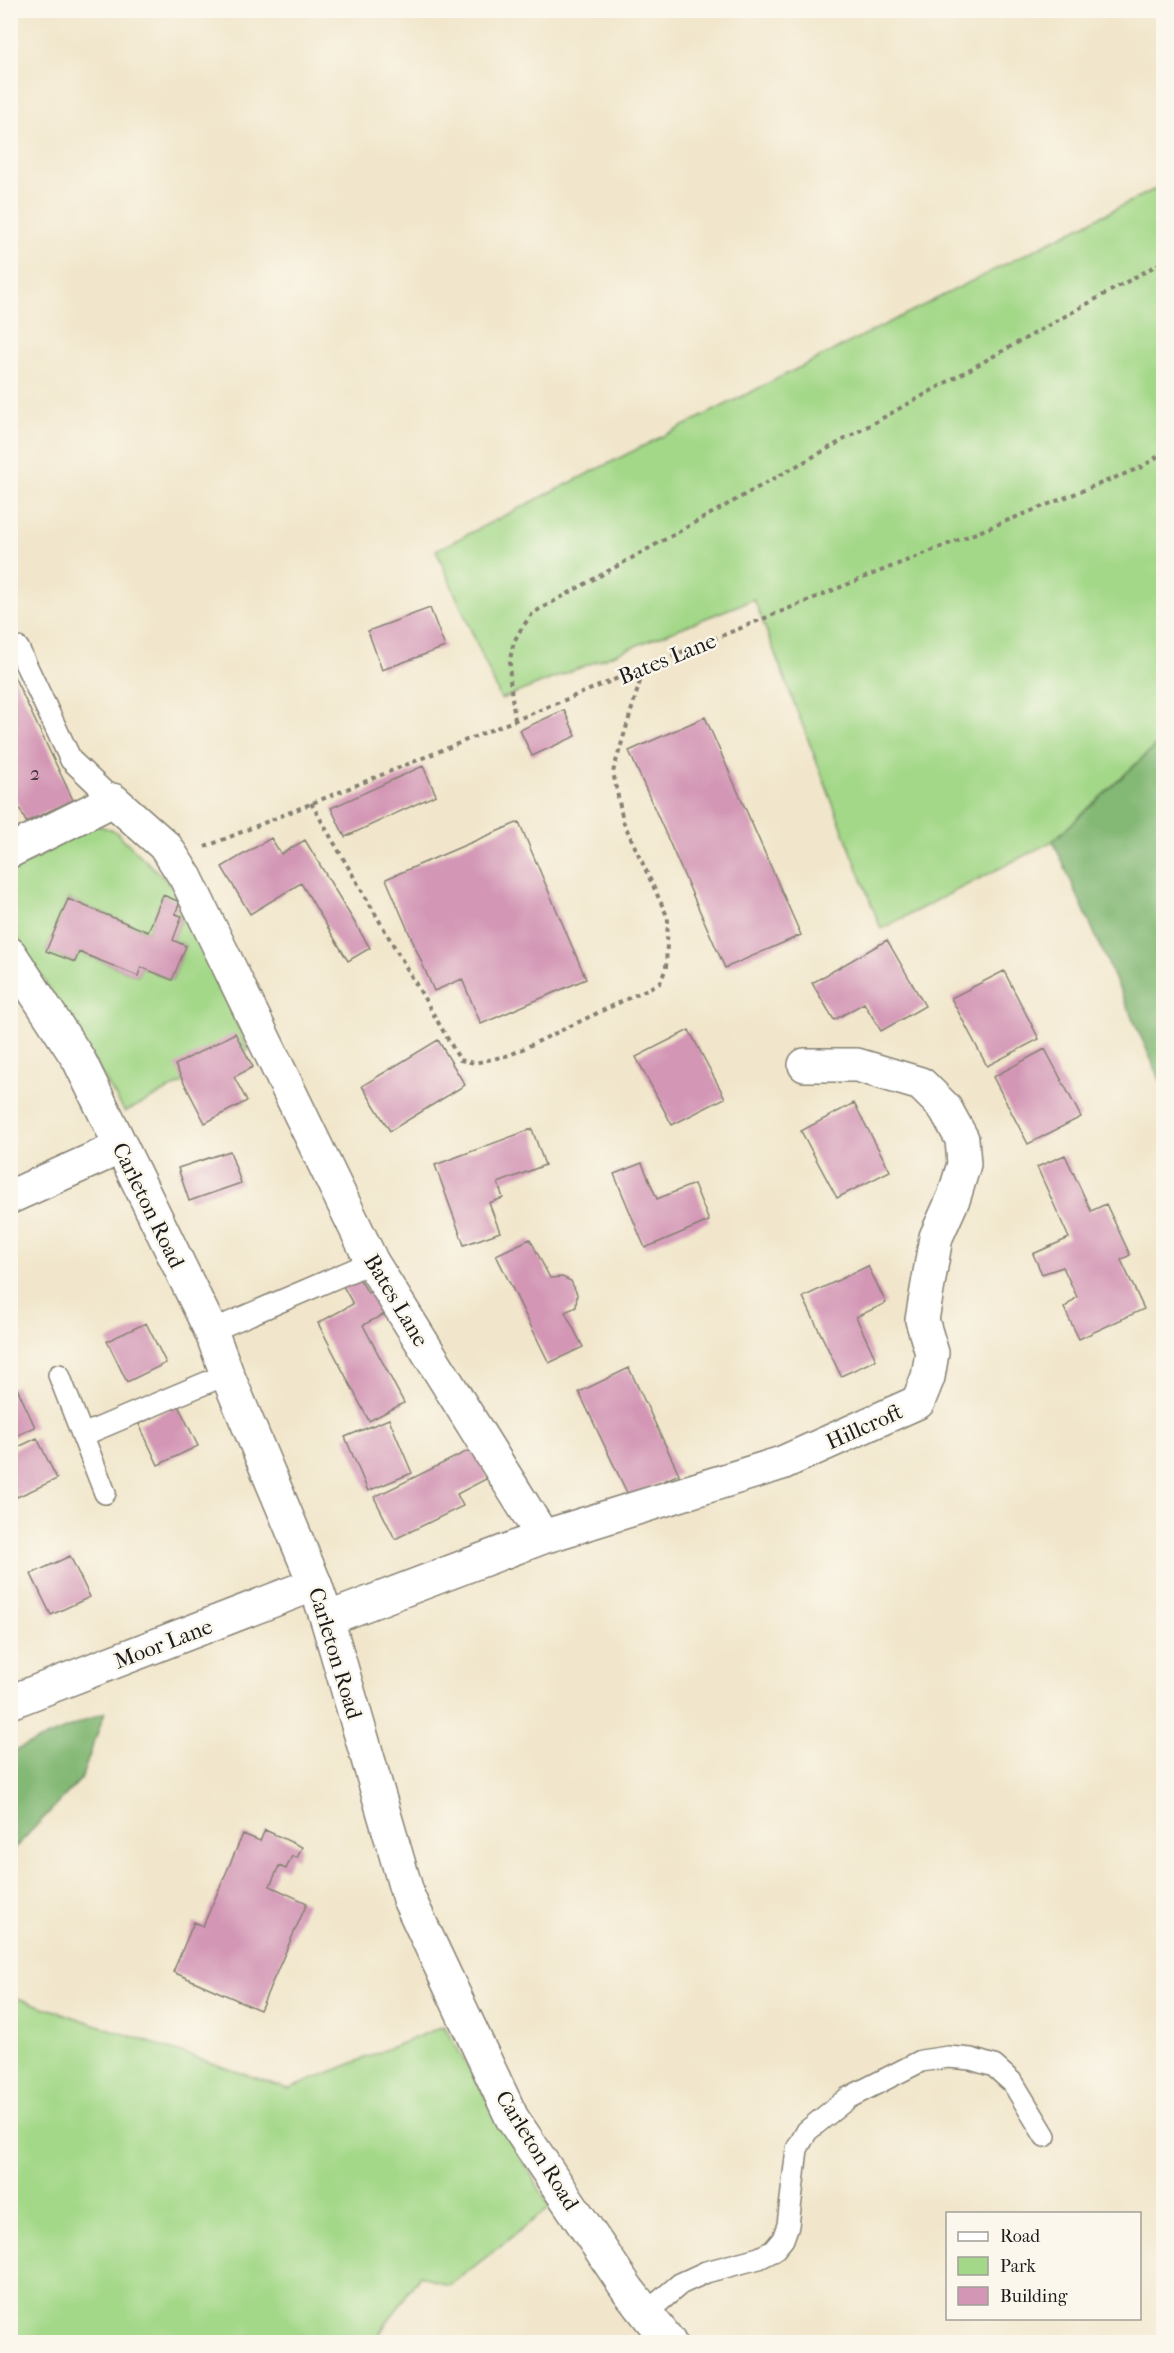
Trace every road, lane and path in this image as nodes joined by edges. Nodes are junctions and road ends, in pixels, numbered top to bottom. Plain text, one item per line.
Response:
1 (1164, 261) edge
2 (1164, 452) edge
3 (18, 648) dead end
4 (644, 668) junction
5 (515, 720) junction
6 (113, 800) junction
7 (311, 803) junction
8 (166, 847) junction
9 (10, 851) edge
10 (10, 954) edge
11 (805, 1065) dead end
12 (121, 1147) junction
13 (10, 1197) edge
14 (372, 1262) junction
15 (211, 1331) junction
16 (227, 1374) junction
17 (59, 1375) dead end
18 (82, 1435) junction
19 (105, 1493) dead end
20 (543, 1537) junction
21 (315, 1584) junction
22 (327, 1619) junction
23 (10, 1702) edge
24 (1045, 2136) dead end
25 (646, 2313) junction
26 (669, 2343) edge

1 - 5 path
2 - 4 path, Bates Lane
3 - 6 lane
4 - 5 path, Bates Lane
4 - 7 path
5 - 7 path, Bates Lane
6 - 8 street, Bates Lane
6 - 9 street
7 - 8 path, Bates Lane
8 - 14 street, Bates Lane
10 - 12 street, Carleton Road
11 - 20 street, Hillcroft
12 - 13 street
12 - 15 street, Carleton Road
14 - 15 lane
14 - 20 street, Bates Lane
15 - 16 street, Carleton Road
16 - 18 lane
16 - 21 street, Carleton Road
17 - 18 lane
18 - 19 lane
20 - 22 street
21 - 22 street, Carleton Road
21 - 23 street, Moor Lane
22 - 25 street, Carleton Road
24 - 25 lane
25 - 26 street, Carleton Road

